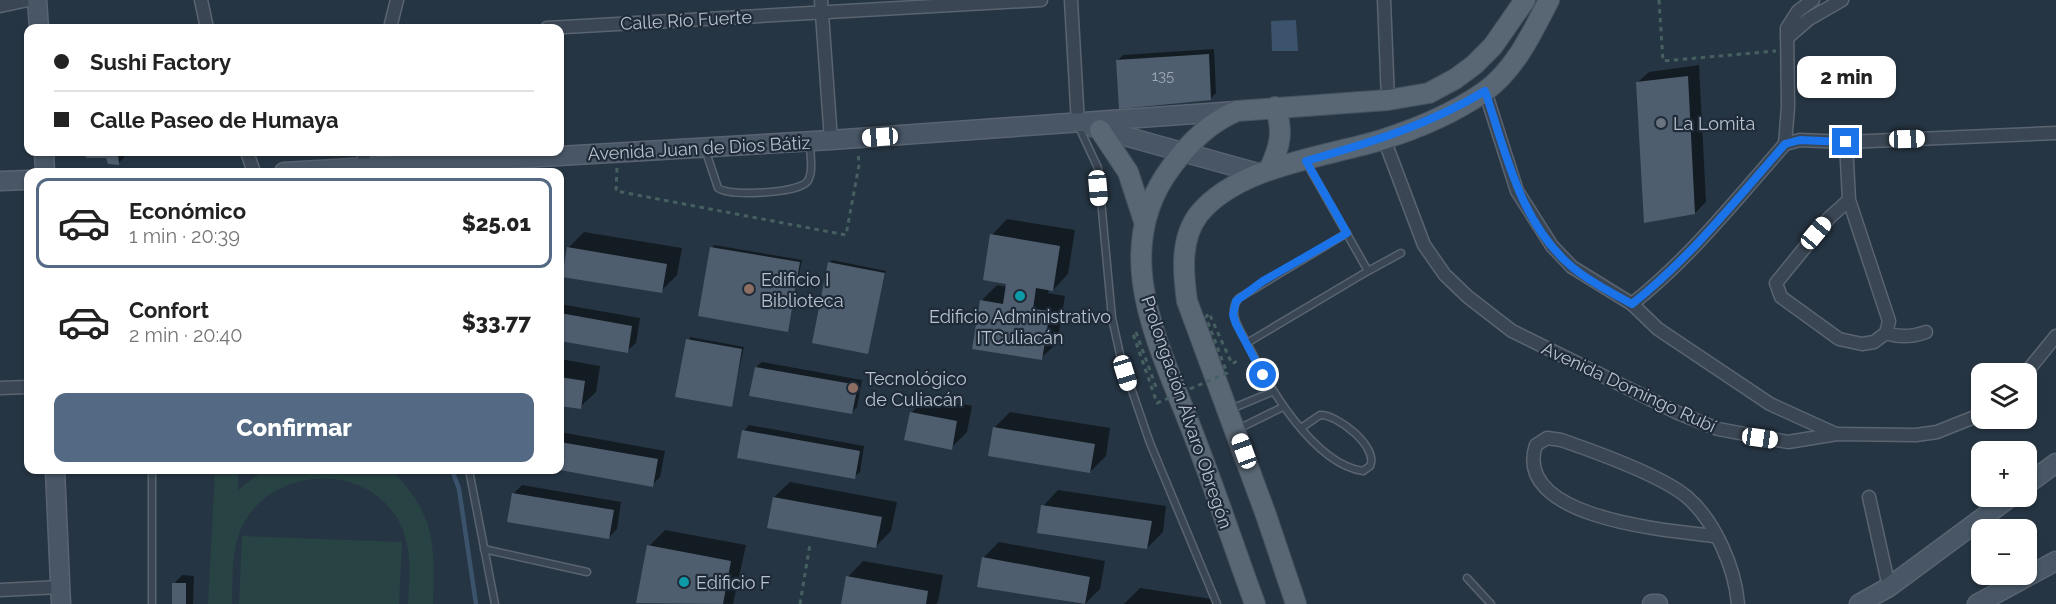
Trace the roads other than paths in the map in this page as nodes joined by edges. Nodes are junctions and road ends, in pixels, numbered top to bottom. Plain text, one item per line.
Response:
1 (28, 0) edge
2 (38, 0) edge
3 (201, 0) edge
4 (397, 0) edge
5 (1041, 0) edge
6 (1071, 0) edge
7 (1384, 0) edge
8 (1525, 0) edge
9 (1549, 0) edge
10 (1813, 0) edge
11 (1842, 0) edge
12 (0, 6) edge
13 (821, 6) edge
14 (39, 24) edge
15 (206, 24) edge
16 (391, 24) edge
17 (564, 27) edge
18 (1787, 44) junction
19 (1485, 91) junction
20 (1388, 100) junction
21 (1275, 107) junction
22 (1237, 111) junction
23 (1078, 124) junction
24 (1100, 130) junction
25 (2056, 133) edge
26 (1384, 139) junction
27 (831, 141) junction
28 (810, 142) junction
29 (1846, 142) junction
30 (1785, 144) junction
31 (705, 148) junction
32 (1181, 153) junction
33 (1306, 161) junction
34 (362, 164) edge
35 (328, 168) edge
36 (416, 168) edge
37 (1264, 171) junction
38 (24, 180) edge
39 (0, 181) edge
40 (1849, 200) junction
41 (1144, 221) junction
42 (1347, 233) junction
43 (1401, 253) dead end
44 (1368, 271) junction
45 (1632, 304) junction
46 (1926, 332) dead end
47 (1886, 333) junction
48 (2056, 336) edge
49 (1246, 343) junction
50 (2034, 363) edge
51 (24, 387) edge
52 (0, 388) edge
53 (1272, 392) junction
54 (1283, 407) junction
55 (1228, 411) junction
56 (1971, 418) edge
57 (1301, 428) junction
58 (1236, 430) junction
59 (1838, 435) junction
60 (2056, 462) edge
61 (56, 474) edge
62 (152, 474) edge
63 (471, 474) edge
64 (2037, 477) edge
65 (1869, 497) dead end
66 (1997, 507) edge
67 (1716, 536) junction
68 (484, 549) junction
69 (2056, 561) edge
70 (587, 572) dead end
71 (1467, 578) dead end
72 (1889, 586) junction
73 (0, 590) edge
74 (60, 596) edge
75 (152, 604) edge
76 (495, 604) edge
77 (1217, 604) edge
78 (1255, 604) edge
79 (1296, 604) edge
80 (1491, 604) edge
81 (1652, 604) edge
82 (1658, 604) edge
83 (1738, 604) edge
84 (1859, 604) edge
85 (1977, 604) edge

1 - 12 street
2 - 14 main road
3 - 15 street
4 - 16 street
5 - 13 street, Calle Río Fuerte
6 - 23 street
7 - 20 street
8 - 20 main road
9 - 19 main road, Prolongación Álvaro Obregón
10 - 18 street
11 - 18 street
13 - 17 street, Calle Río Fuerte
13 - 27 street
18 - 30 street
19 - 26 main road, Prolongación Álvaro Obregón
19 - 45 street
20 - 21 main road
21 - 22 main road
21 - 37 main road
22 - 23 main road, Avenida Juan de Dios Bátiz
22 - 32 main road, Prolongación Álvaro Obregón
23 - 24 main road, Avenida Juan de Dios Bátiz
23 - 27 main road, Avenida Juan de Dios Bátiz
23 - 77 lane
24 - 32 main road, Avenida Juan de Dios Bátiz
24 - 41 main road
25 - 29 street
26 - 33 main road, Prolongación Álvaro Obregón
26 - 59 street, Avenida Domingo Rubí
27 - 28 main road, Avenida Juan de Dios Bátiz
28 - 31 main road, Avenida Juan de Dios Bátiz
28 - 31 lane
29 - 30 street
29 - 40 street
30 - 45 street
31 - 36 main road, Avenida Juan de Dios Bátiz
32 - 37 main road, Avenida Juan de Dios Bátiz
32 - 41 main road, Prolongación Álvaro Obregón
33 - 37 main road, Prolongación Álvaro Obregón
33 - 42 lane
34 - 35 main road, Avenida Juan de Dios Bátiz
34 - 36 main road, Avenida Juan de Dios Bátiz
37 - 55 main road, Prolongación Álvaro Obregón
38 - 39 main road
40 - 47 street
40 - 47 street
41 - 78 main road, Prolongación Álvaro Obregón
42 - 44 lane
42 - 49 lane
43 - 44 lane
44 - 49 lane
45 - 59 street
46 - 47 street
48 - 50 street
49 - 53 lane
51 - 52 street
53 - 54 lane
53 - 55 lane
54 - 57 lane
54 - 58 lane
55 - 58 main road, Prolongación Álvaro Obregón
56 - 59 street, Avenida Domingo Rubí
57 - 57 lane
58 - 79 main road, Prolongación Álvaro Obregón
60 - 64 main road
61 - 74 main road
62 - 75 lane
63 - 68 lane
65 - 72 street
66 - 72 main road
67 - 67 street
67 - 83 street
68 - 70 lane
68 - 76 lane
69 - 85 main road
71 - 80 lane
72 - 84 main road
73 - 74 street
81 - 82 main road

